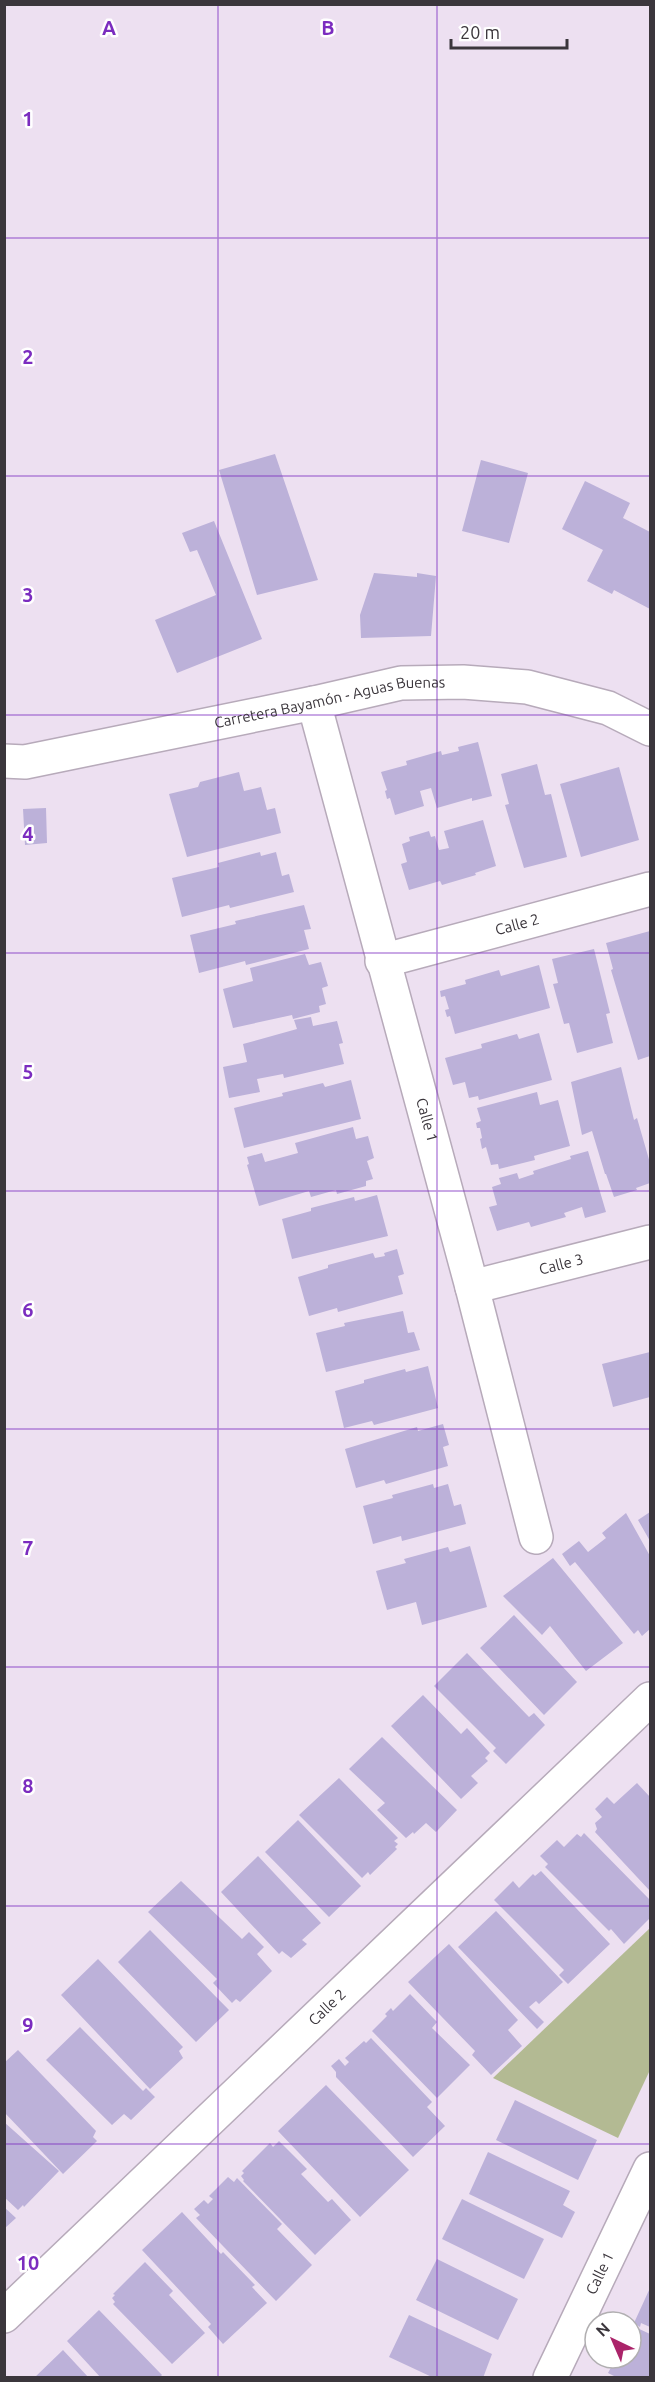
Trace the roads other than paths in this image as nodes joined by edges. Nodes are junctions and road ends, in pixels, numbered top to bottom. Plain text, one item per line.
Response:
1 (314, 703) junction
2 (651, 729) edge
3 (4, 761) edge
4 (651, 889) edge
5 (382, 960) junction
6 (651, 1242) edge
7 (472, 1287) junction
8 (536, 1537) dead end
9 (651, 1699) edge
10 (651, 2169) edge
11 (4, 2316) edge
12 (550, 2378) edge

1 - 2 street, Carretera Bayamón - Aguas Buenas
1 - 3 street, Carretera Bayamón - Aguas Buenas
1 - 5 street, Calle 1
4 - 5 street, Calle 2
5 - 7 street, Calle 1
6 - 7 street, Calle 3
7 - 8 street, Calle 1
9 - 11 street, Calle 2
10 - 12 street, Calle 1

